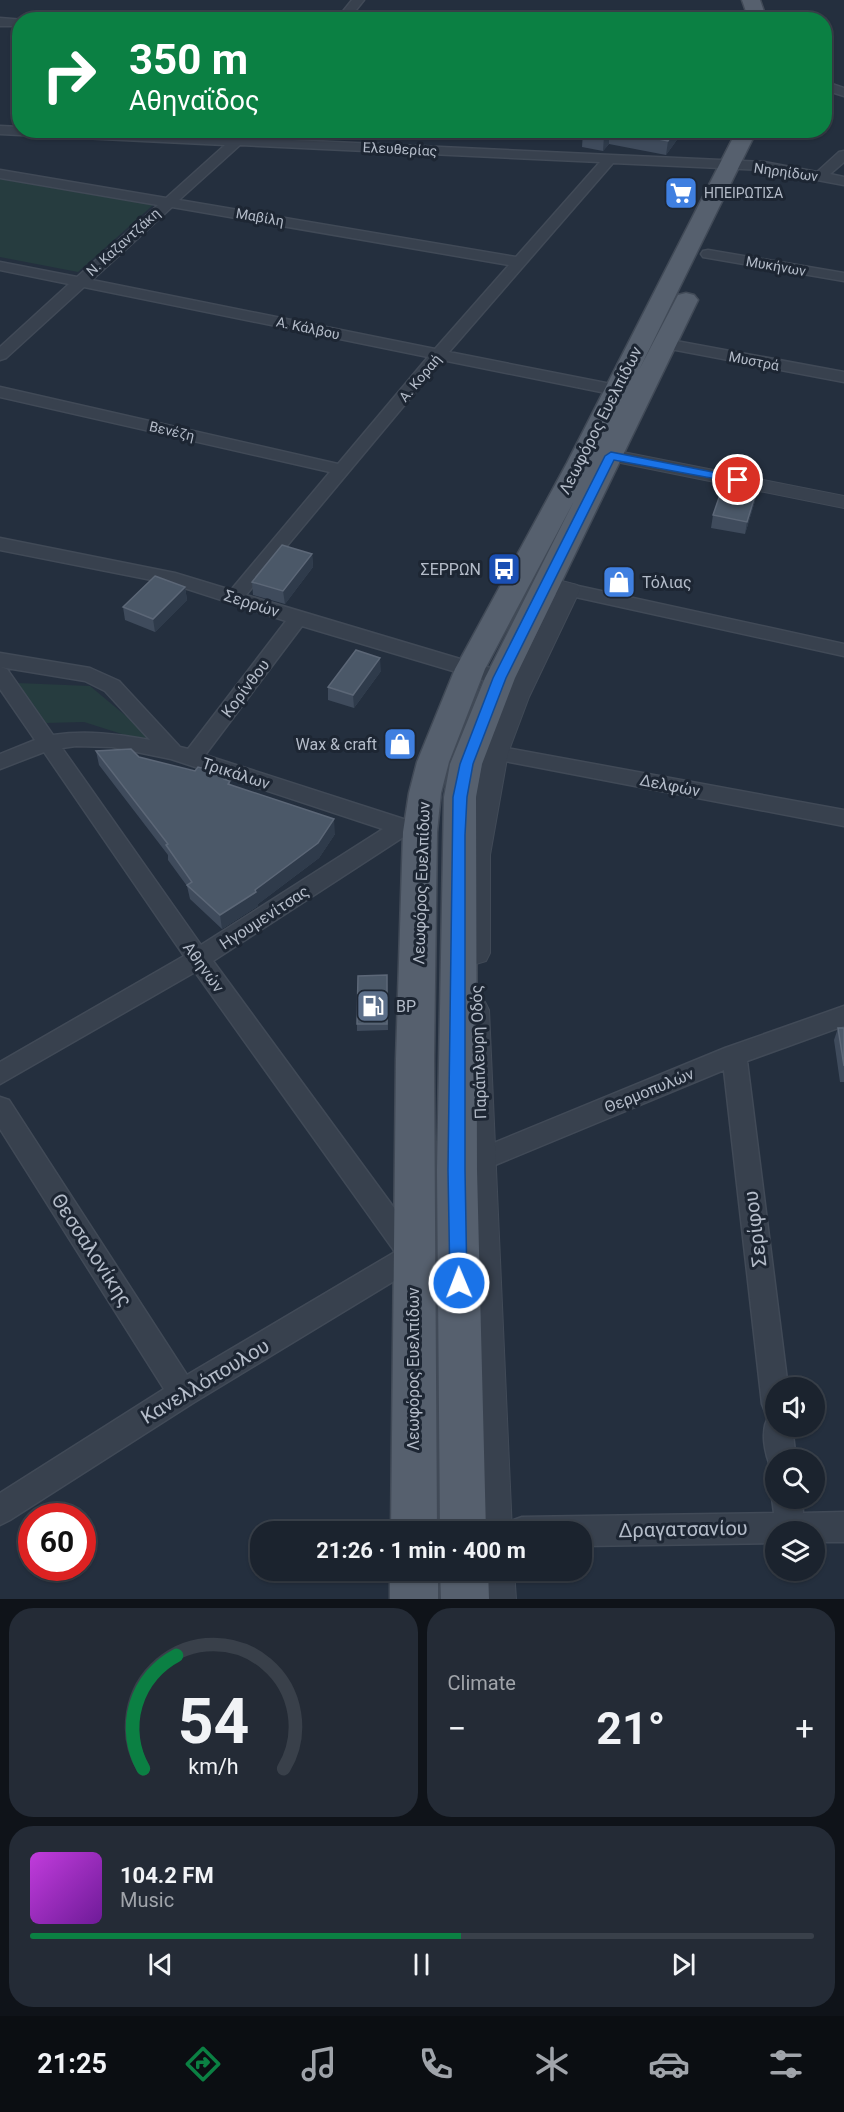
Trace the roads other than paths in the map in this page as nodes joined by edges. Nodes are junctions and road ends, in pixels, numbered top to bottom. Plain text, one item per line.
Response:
1 (358, 0) edge
2 (348, 12) edge
3 (171, 138) edge
4 (239, 138) edge
5 (745, 138) edge
6 (761, 138) edge
7 (236, 141) junction
8 (844, 155) edge
9 (608, 161) junction
10 (740, 166) junction
11 (0, 174) edge
12 (820, 176) junction
13 (844, 182) edge
14 (168, 201) junction
15 (708, 254) junction
16 (519, 262) junction
17 (0, 266) edge
18 (844, 277) edge
19 (81, 280) junction
20 (665, 344) junction
21 (0, 355) edge
22 (438, 355) junction
23 (844, 377) edge
24 (616, 390) junction
25 (0, 392) edge
26 (598, 453) junction
27 (343, 470) junction
28 (844, 502) edge
29 (1, 545) edge
30 (558, 587) junction
31 (235, 597) junction
32 (298, 618) junction
33 (844, 650) edge
34 (0, 660) edge
35 (485, 673) junction
36 (0, 675) edge
37 (47, 743) junction
38 (496, 753) junction
39 (183, 755) junction
40 (0, 762) edge
41 (844, 818) edge
42 (410, 830) junction
43 (198, 959) junction
44 (844, 1016) edge
45 (734, 1055) junction
46 (0, 1074) edge
47 (0, 1108) edge
48 (469, 1165) junction
49 (413, 1255) junction
50 (773, 1377) edge
51 (183, 1393) junction
52 (0, 1510) edge
53 (788, 1513) edge
54 (414, 1521) edge
55 (463, 1521) edge
56 (493, 1521) edge
57 (592, 1527) edge
58 (844, 1527) edge
59 (414, 1581) edge
60 (464, 1581) edge
61 (496, 1581) edge
62 (414, 1599) edge
63 (465, 1599) edge
64 (497, 1599) edge

1 - 2 street
3 - 7 street, Ελευθερίας
4 - 7 street, Ν. Καζαντζάκη
5 - 10 main road, Λεωφόρος Ευελπίδων
6 - 10 main road, Λεωφόρος Ευελπίδων
7 - 9 street, Ελευθερίας
7 - 14 street, Ν. Καζαντζάκη
8 - 12 street
9 - 10 street, Ελευθερίας
9 - 16 street, Α. Κοραή
10 - 12 street, Νηρηίδων
10 - 15 main road, Λεωφόρος Ευελπίδων
10 - 24 main road, Λεωφόρος Ευελπίδων
11 - 14 street, Μαβίλη
12 - 13 street, Νηρηίδων
14 - 16 street, Μαβίλη
14 - 19 street, Ν. Καζαντζάκη
15 - 18 street, Μυκήνων
15 - 20 main road, Λεωφόρος Ευελπίδων
16 - 22 street, Α. Κοραή
17 - 19 street, A. Κάλβου
19 - 21 street, Ν. Καζαντζάκη
19 - 22 street, A. Κάλβου
20 - 23 street, Μυστρά
20 - 26 main road, Λεωφόρος Ευελπίδων
22 - 24 street, A. Κάλβου
22 - 27 street, Α. Κοραή
24 - 26 main road, Λεωφόρος Ευελπίδων
25 - 27 street, Βενέζη
26 - 28 street
26 - 30 main road, Λεωφόρος Ευελπίδων
26 - 35 main road, Λεωφόρος Ευελπίδων
27 - 31 street, Α. Κοραή
29 - 31 street, Σερρών
30 - 33 street
30 - 35 main road, Λεωφόρος Ευελπίδων
30 - 38 street, Παράπλευρη Οδός
31 - 32 street, Σερρών
32 - 35 street, Σερρών
32 - 39 street, Κορίνθου
34 - 39 street
35 - 42 main road, Λεωφόρος Ευελπίδων
35 - 48 main road, Λεωφόρος Ευελπίδων
36 - 37 street, Αθηνών
37 - 39 street, Τρικάλων
37 - 40 street, Τρικάλων
37 - 43 street, Αθηνών
38 - 41 street, Δελφών
38 - 48 street, Παράπλευρη Οδός
39 - 42 street, Τρικάλων
42 - 43 street, Ηγουμενίτσας
42 - 49 main road, Λεωφόρος Ευελπίδων
43 - 46 street, Ηγουμενίτσας
43 - 49 street, Αθηνών
44 - 45 street, Θερμοπυλών
45 - 48 street, Θερμοπυλών
45 - 50 street, Σερίφου
47 - 51 street, Θεσσαλονίκης
48 - 55 main road, Λεωφόρος Ευελπίδων
48 - 56 street, Παράπλευρη Οδός
49 - 51 street, Κανελλόπουλου
49 - 54 main road, Λεωφόρος Ευελπίδων
51 - 52 street, Κανελλόπουλου
53 - 57 street, Δραγατσανίου
53 - 58 street, Δραγατσανίου
59 - 62 main road
60 - 63 main road
61 - 64 street

